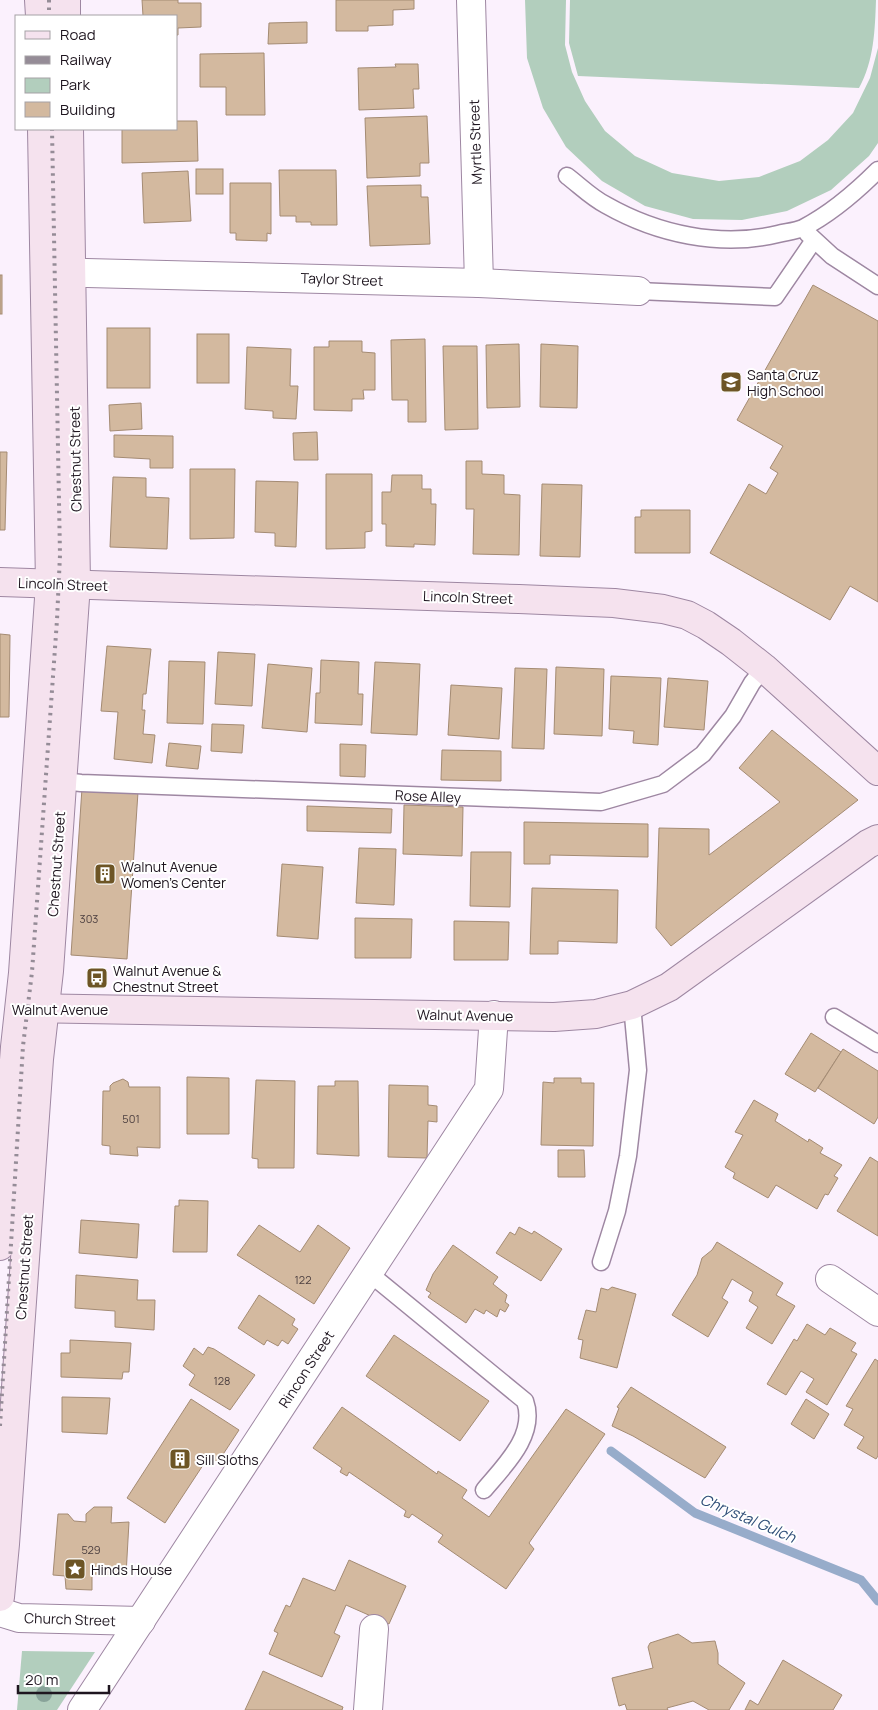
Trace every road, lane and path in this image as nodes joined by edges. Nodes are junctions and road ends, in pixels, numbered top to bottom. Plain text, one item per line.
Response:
1 (39, 0) edge
2 (66, 0) edge
3 (471, 0) edge
4 (40, 15) edge
5 (66, 15) edge
6 (42, 130) edge
7 (69, 130) edge
8 (878, 170) edge
9 (567, 176) dead end
10 (802, 229) junction
11 (814, 240) junction
12 (46, 272) junction
13 (72, 272) junction
14 (479, 283) junction
15 (878, 286) edge
16 (638, 290) joint
17 (0, 582) edge
18 (61, 584) junction
19 (764, 668) junction
20 (878, 771) edge
21 (49, 779) junction
22 (878, 839) edge
23 (632, 1005) junction
24 (21, 1009) edge
25 (494, 1016) junction
26 (834, 1017) dead end
27 (878, 1044) edge
28 (0, 1246) edge
29 (601, 1262) dead end
30 (369, 1273) junction
31 (830, 1279) dead end
32 (878, 1312) edge
33 (484, 1490) dead end
34 (0, 1597) edge
35 (0, 1612) edge
36 (142, 1620) junction
37 (374, 1629) dead end
38 (82, 1710) edge
39 (368, 1710) edge

1 - 4 main road
2 - 5 main road
3 - 14 street, Myrtle Street
6 - 12 main road, Chestnut Street
7 - 13 main road, Chestnut Street
8 - 10 lane
9 - 10 lane
10 - 11 lane
11 - 15 lane
11 - 16 lane
12 - 13 street, Taylor Street
12 - 18 main road, Chestnut Street
13 - 14 street, Taylor Street
13 - 18 main road, Chestnut Street
14 - 16 street, Taylor Street
17 - 18 main road, Lincoln Street
18 - 19 main road, Lincoln Street
18 - 21 main road, Chestnut Street
19 - 20 main road, Lincoln Street
19 - 21 lane, Rose Alley
21 - 24 main road, Chestnut Street
22 - 23 main road, Walnut Avenue
23 - 25 main road, Walnut Avenue
23 - 29 lane
24 - 25 main road, Walnut Avenue
24 - 28 main road, Chestnut Street
24 - 34 main road, Chestnut Street
25 - 30 street, Rincon Street
26 - 27 lane
30 - 33 lane
30 - 36 street, Rincon Street
31 - 32 street
35 - 36 street, Church Street
36 - 38 street, Rincon Street
37 - 39 street

